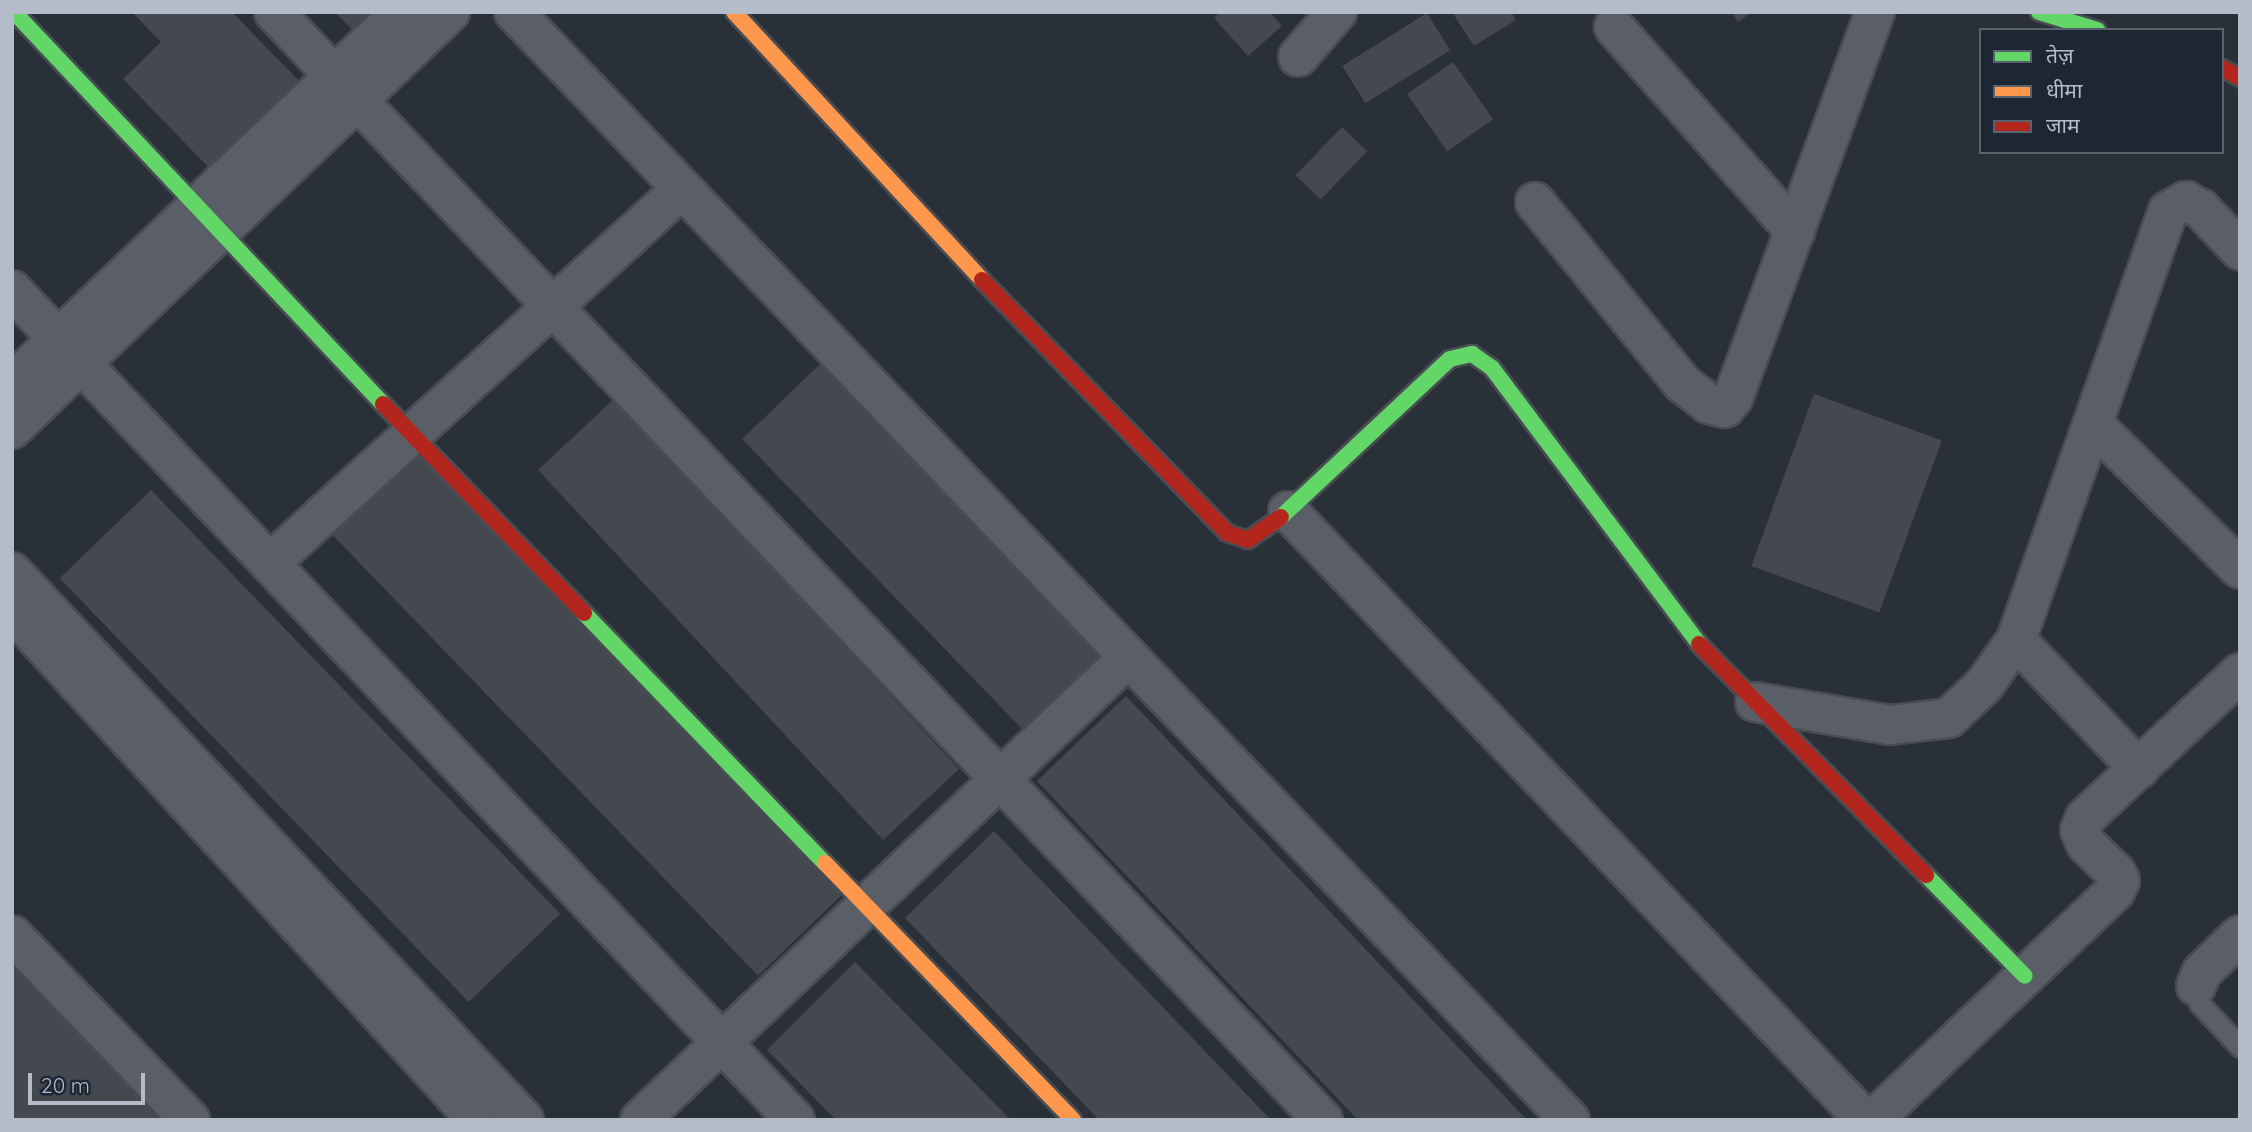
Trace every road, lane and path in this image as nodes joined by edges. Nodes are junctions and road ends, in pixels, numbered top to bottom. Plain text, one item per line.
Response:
1 (14, 12) edge
2 (274, 12) edge
3 (401, 12) edge
4 (450, 12) edge
5 (514, 12) edge
6 (734, 12) edge
7 (1337, 12) edge
8 (1875, 12) edge
9 (2039, 12) edge
10 (1614, 27) dead end
11 (2091, 28) edge
12 (1298, 57) dead end
13 (2224, 69) edge
14 (2240, 78) edge
15 (346, 88) junction
16 (682, 189) junction
17 (1535, 202) dead end
18 (211, 217) junction
19 (1795, 231) junction
20 (2240, 250) edge
21 (12, 290) edge
22 (552, 307) junction
23 (71, 351) junction
24 (12, 383) edge
25 (2093, 424) junction
26 (12, 429) edge
27 (411, 434) junction
28 (1288, 511) junction
29 (270, 563) junction
30 (2240, 569) edge
31 (12, 572) edge
32 (12, 611) edge
33 (2015, 640) junction
34 (1129, 657) junction
35 (2240, 673) edge
36 (1755, 702) junction
37 (2139, 769) junction
38 (1000, 779) junction
39 (868, 905) junction
40 (12, 935) edge
41 (2240, 936) edge
42 (2025, 976) junction
43 (2196, 986) joint
44 (723, 1044) junction
45 (2240, 1047) edge
46 (190, 1120) edge
47 (478, 1120) edge
48 (524, 1120) edge
49 (640, 1120) edge
50 (795, 1120) edge
51 (1073, 1120) edge
52 (1323, 1120) edge
53 (1570, 1120) edge
54 (1865, 1120) edge
55 (1873, 1120) edge

1 - 18 street
2 - 15 street
3 - 15 street
4 - 15 street
5 - 16 street
6 - 28 street
7 - 12 street
8 - 19 street
9 - 11 street
10 - 19 street
13 - 14 street
15 - 18 street
15 - 22 street
16 - 22 street
16 - 34 street
17 - 19 street
18 - 23 street
18 - 27 street
20 - 25 street
21 - 23 street
22 - 27 street
22 - 38 street
23 - 24 street
23 - 26 street
23 - 29 street
25 - 30 street
25 - 33 street
27 - 29 street
27 - 39 street
28 - 36 street
28 - 54 street
29 - 44 street
31 - 48 street
32 - 47 street
33 - 36 street
33 - 37 street
34 - 38 street
34 - 53 street
35 - 37 street
36 - 42 street
37 - 42 street
38 - 39 street
38 - 52 street
39 - 44 street
39 - 51 street
40 - 46 street
41 - 43 street
42 - 55 street
43 - 45 lane
44 - 49 street
44 - 50 street

